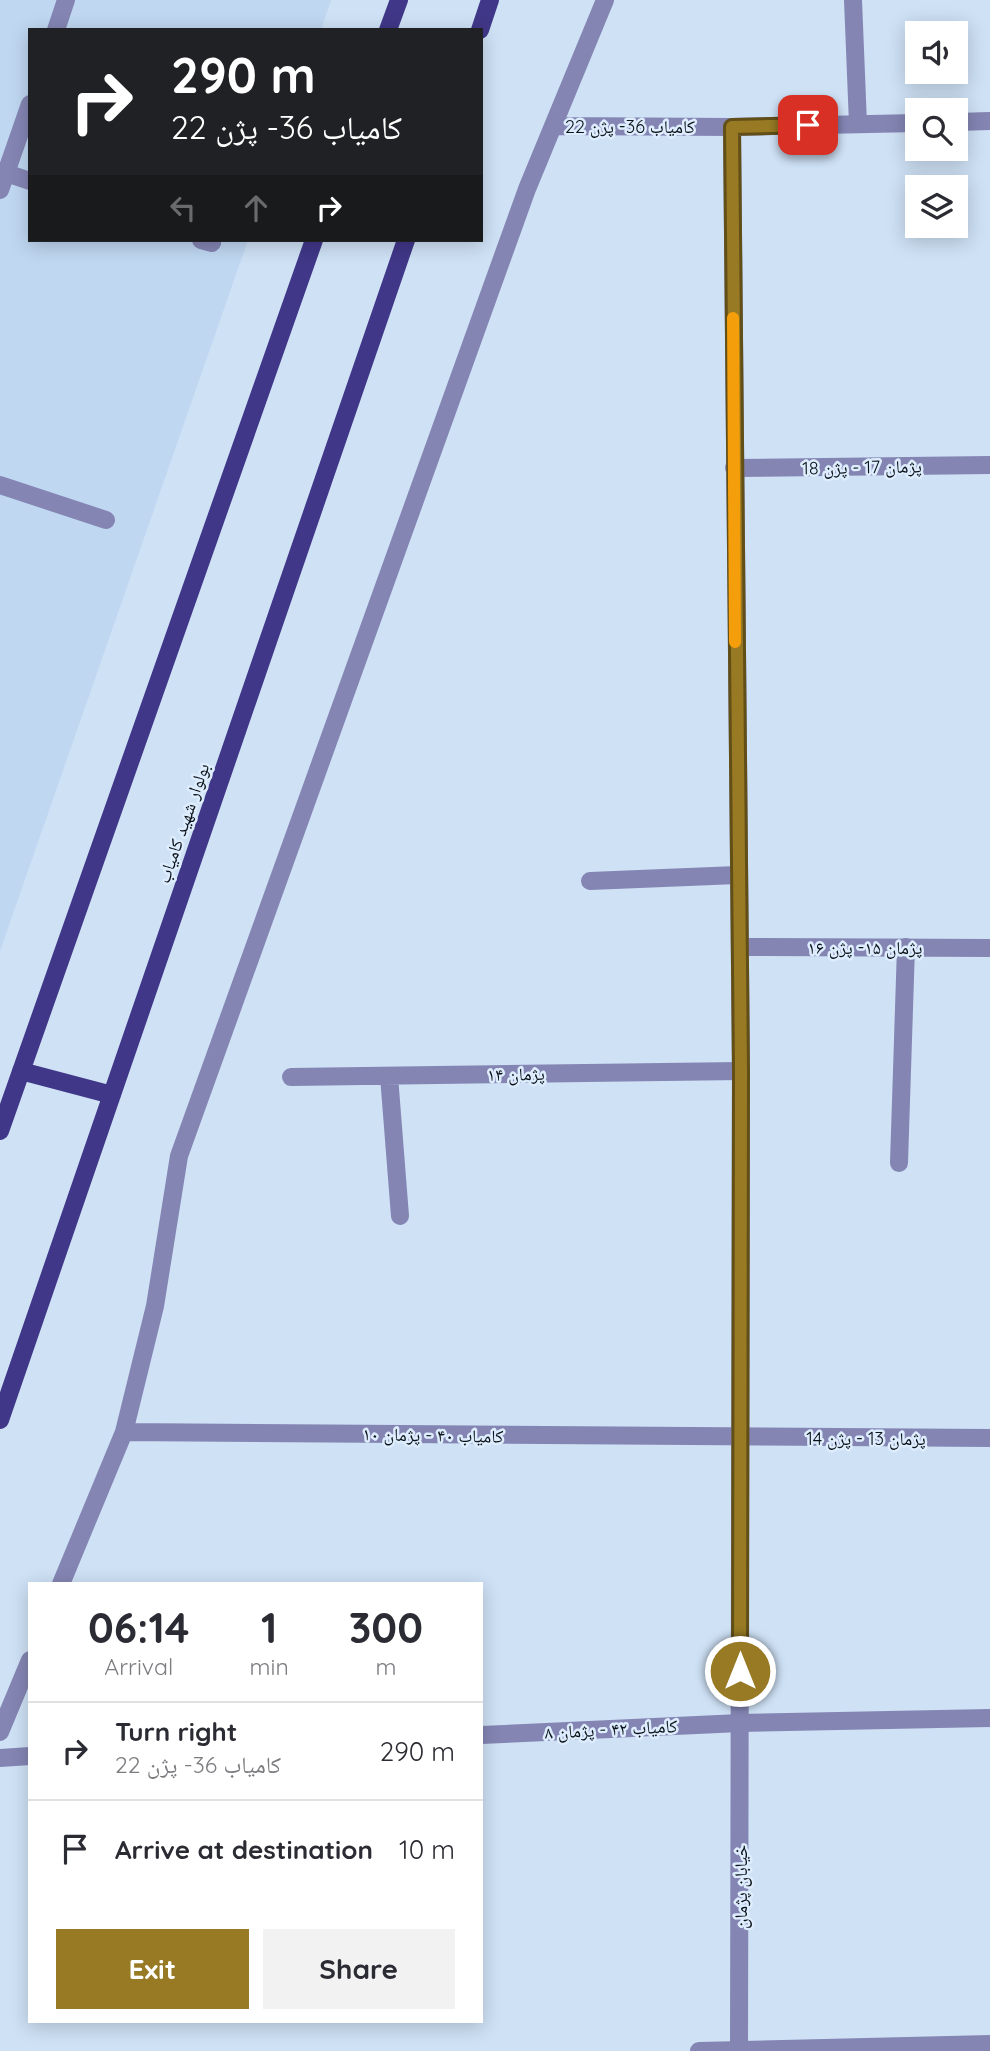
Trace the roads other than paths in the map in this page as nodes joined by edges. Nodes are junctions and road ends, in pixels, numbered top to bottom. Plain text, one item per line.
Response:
1 (66, 0) edge
2 (399, 0) edge
3 (490, 0) edge
4 (605, 0) edge
5 (853, 0) edge
6 (57, 28) edge
7 (389, 28) edge
8 (481, 28) edge
9 (28, 109) edge
10 (990, 121) edge
11 (968, 122) edge
12 (905, 123) edge
13 (858, 124) junction
14 (553, 126) junction
15 (732, 127) junction
16 (2, 178) edge
17 (28, 181) edge
18 (313, 242) edge
19 (405, 242) edge
20 (990, 465) edge
21 (734, 468) junction
22 (0, 485) edge
23 (106, 520) dead end
24 (737, 875) junction
25 (590, 881) dead end
26 (740, 947) junction
27 (906, 947) junction
28 (990, 948) edge
29 (20, 1071) junction
30 (741, 1071) junction
31 (389, 1076) junction
32 (291, 1077) dead end
33 (112, 1095) junction
34 (0, 1131) edge
35 (899, 1163) dead end
36 (400, 1216) dead end
37 (0, 1420) edge
38 (124, 1432) junction
39 (742, 1438) junction
40 (990, 1438) edge
41 (62, 1582) edge
42 (28, 1665) edge
43 (990, 1718) edge
44 (740, 1723) junction
45 (0, 1732) edge
46 (483, 1735) edge
47 (28, 1756) edge
48 (0, 1758) edge
49 (990, 2045) edge
50 (739, 2050) edge
51 (699, 2051) edge

1 - 6 street
2 - 7 main road
3 - 8 main road
4 - 14 street
5 - 13 street
9 - 16 street
10 - 11 street
12 - 13 street, کامیاب 36- پژن 22
13 - 15 street, کامیاب 36- پژن 22
14 - 15 street, کامیاب 36- پژن 22
14 - 38 street
15 - 21 street, خیابان پژمان
16 - 17 street
18 - 29 main road
19 - 33 main road, بولوار شهید کامیاب
20 - 21 street, پژمان 17 - پژن 18
21 - 24 street, خیابان پژمان
22 - 23 street
24 - 25 street
24 - 26 street, خیابان پژمان
26 - 27 street, پژمان ۱۵- پژن ۱۶
26 - 30 street, خیابان پژمان
27 - 28 street, پژمان ۱۵- پژن ۱۶
27 - 35 street
29 - 33 main road
29 - 34 main road
30 - 31 street, پژمان ۱۴
30 - 39 street, خیابان پژمان
31 - 32 street, پژمان ۱۴
31 - 36 street
33 - 37 main road, بولوار شهید کامیاب
38 - 39 street, کامیاب ۴۰ - پژمان ۱۰
38 - 41 street
39 - 40 street, پژمان 13 - پژن 14
39 - 44 street, خیابان پژمان
42 - 45 street
43 - 44 street, کامیاب ۴۲ - پژمان ۸
44 - 46 street, کامیاب ۴۲ - پژمان ۸
44 - 50 street, خیابان پژمان
47 - 48 street
49 - 50 street
50 - 51 street

